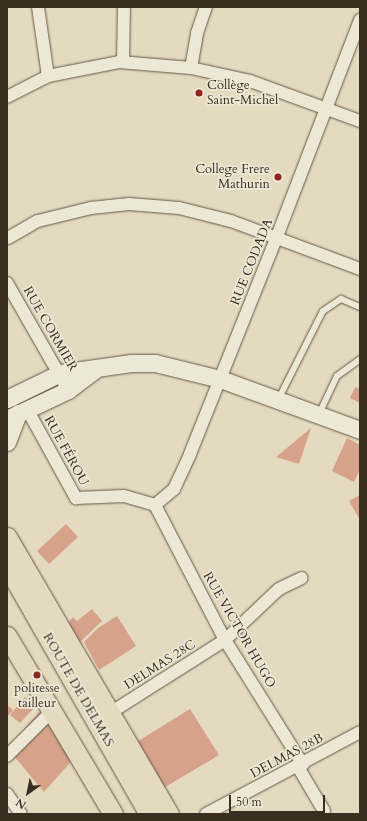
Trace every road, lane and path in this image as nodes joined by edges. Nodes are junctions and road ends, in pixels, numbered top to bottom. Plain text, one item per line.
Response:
1 (38, 7) edge
2 (124, 7) edge
3 (206, 7) edge
4 (360, 20) edge
5 (123, 62) junction
6 (191, 68) junction
7 (48, 76) junction
8 (7, 97) edge
9 (326, 110) junction
10 (360, 121) edge
11 (7, 238) edge
12 (276, 239) junction
13 (360, 269) edge
14 (7, 284) edge
15 (360, 307) edge
16 (360, 359) edge
17 (96, 368) junction
18 (48, 378) junction
19 (220, 379) junction
20 (7, 387) edge
21 (68, 390) junction
22 (7, 399) edge
23 (278, 400) junction
24 (17, 414) edge
25 (319, 414) junction
26 (360, 430) edge
27 (7, 442) edge
28 (155, 505) junction
29 (7, 537) edge
30 (7, 566) edge
31 (302, 578) dead end
32 (7, 592) edge
33 (7, 636) edge
34 (225, 640) junction
35 (51, 712) junction
36 (94, 715) junction
37 (360, 732) edge
38 (7, 756) edge
39 (301, 766) junction
40 (7, 794) edge
41 (324, 811) dead end
42 (21, 814) edge
43 (113, 814) edge
44 (134, 814) edge
45 (150, 814) edge
46 (168, 814) edge
47 (206, 814) edge

1 - 7 street
2 - 5 street
3 - 6 street
4 - 9 street, RUE CODADA
5 - 6 street
5 - 7 street
6 - 9 street
7 - 8 street
9 - 10 street
9 - 12 street, RUE CODADA
11 - 12 street
12 - 13 street
12 - 19 street, RUE CODADA
14 - 18 street, RUE CORMIER
15 - 23 lane
16 - 25 lane
17 - 18 main road
17 - 19 main road
17 - 21 main road
18 - 20 main road
18 - 21 street, RUE CORMIER
18 - 22 main road
19 - 23 main road
19 - 28 street, RUE CODADA
21 - 24 main road
23 - 25 main road
24 - 27 main road
24 - 28 street, RUE FÉROU
25 - 26 main road
28 - 34 street, RUE VICTOR HUGO
29 - 36 main road
30 - 36 main road, ROUTE DE DELMAS
31 - 34 street, DELMAS 28C
32 - 36 main road, ROUTE DE DELMAS
33 - 35 main road
34 - 36 street, DELMAS 28C
34 - 39 street, RUE VICTOR HUGO
35 - 38 street
35 - 43 main road
36 - 44 main road, ROUTE DE DELMAS
36 - 45 main road, ROUTE DE DELMAS
36 - 46 main road
37 - 39 street, DELMAS 28B
39 - 41 street, RUE VICTOR HUGO
39 - 47 street, DELMAS 28B
40 - 42 street

